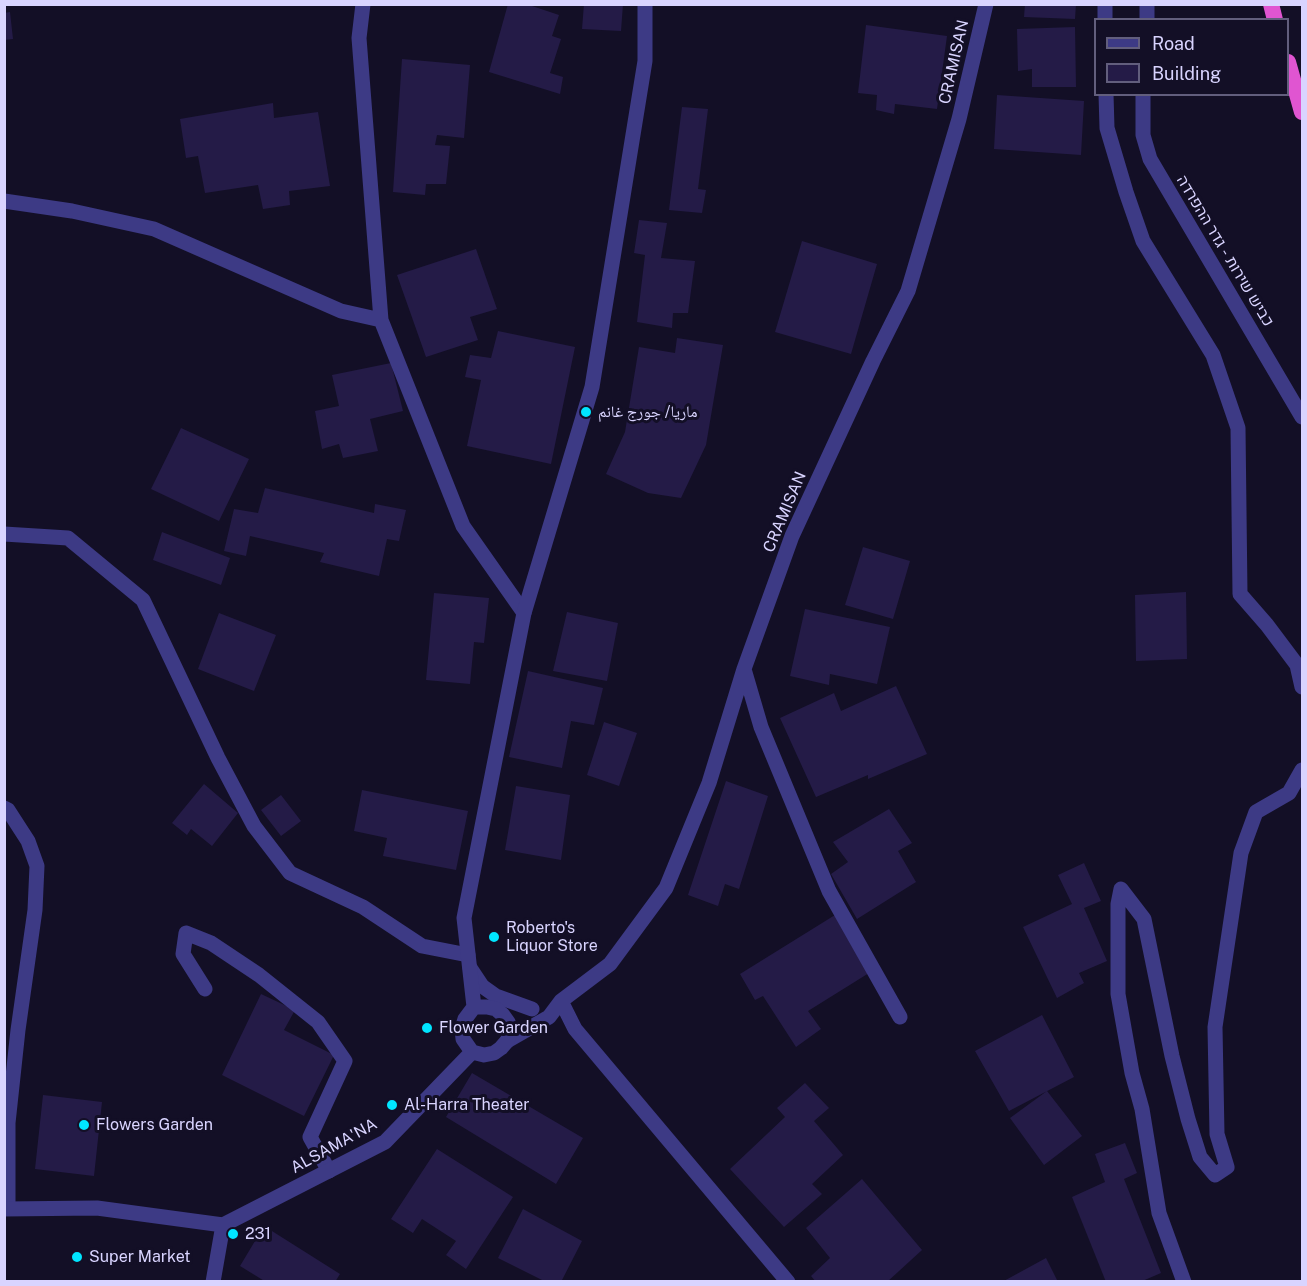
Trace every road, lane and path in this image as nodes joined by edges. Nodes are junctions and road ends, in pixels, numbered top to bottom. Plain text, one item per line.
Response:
1 (363, 4) edge
2 (645, 4) edge
3 (986, 4) edge
4 (1289, 69) edge
5 (1106, 96) edge
6 (1143, 96) edge
7 (1302, 112) edge
8 (4, 201) edge
9 (381, 320) junction
10 (1302, 417) edge
11 (4, 534) edge
12 (524, 613) junction
13 (744, 669) junction
14 (1302, 687) edge
15 (1302, 770) edge
16 (4, 808) edge
17 (469, 962) junction
18 (205, 989) dead end
19 (561, 1001) junction
20 (474, 1007) junction
21 (495, 1009) junction
22 (532, 1009) junction
23 (900, 1017) dead end
24 (507, 1041) junction
25 (472, 1052) junction
26 (329, 1171) junction
27 (6, 1208) edge
28 (223, 1225) junction
29 (213, 1281) edge
30 (788, 1281) edge
31 (1184, 1281) edge

1 - 9 street
2 - 12 street
3 - 13 street, CRAMISAN
4 - 7 highway
5 - 14 street
6 - 10 street, כביש שירות - גדר ההפרדה
8 - 9 street
9 - 12 street
11 - 17 street
12 - 17 street
13 - 19 street, CRAMISAN
13 - 23 street
15 - 31 street
16 - 27 street
17 - 20 street
17 - 22 street
18 - 26 street
19 - 22 street
19 - 24 street
19 - 30 street
20 - 21 street
20 - 25 street
21 - 22 street
21 - 24 street
24 - 25 street
25 - 26 street, ALSAMA'NA
26 - 28 street, ALSAMA'NA
27 - 28 street
28 - 29 street

